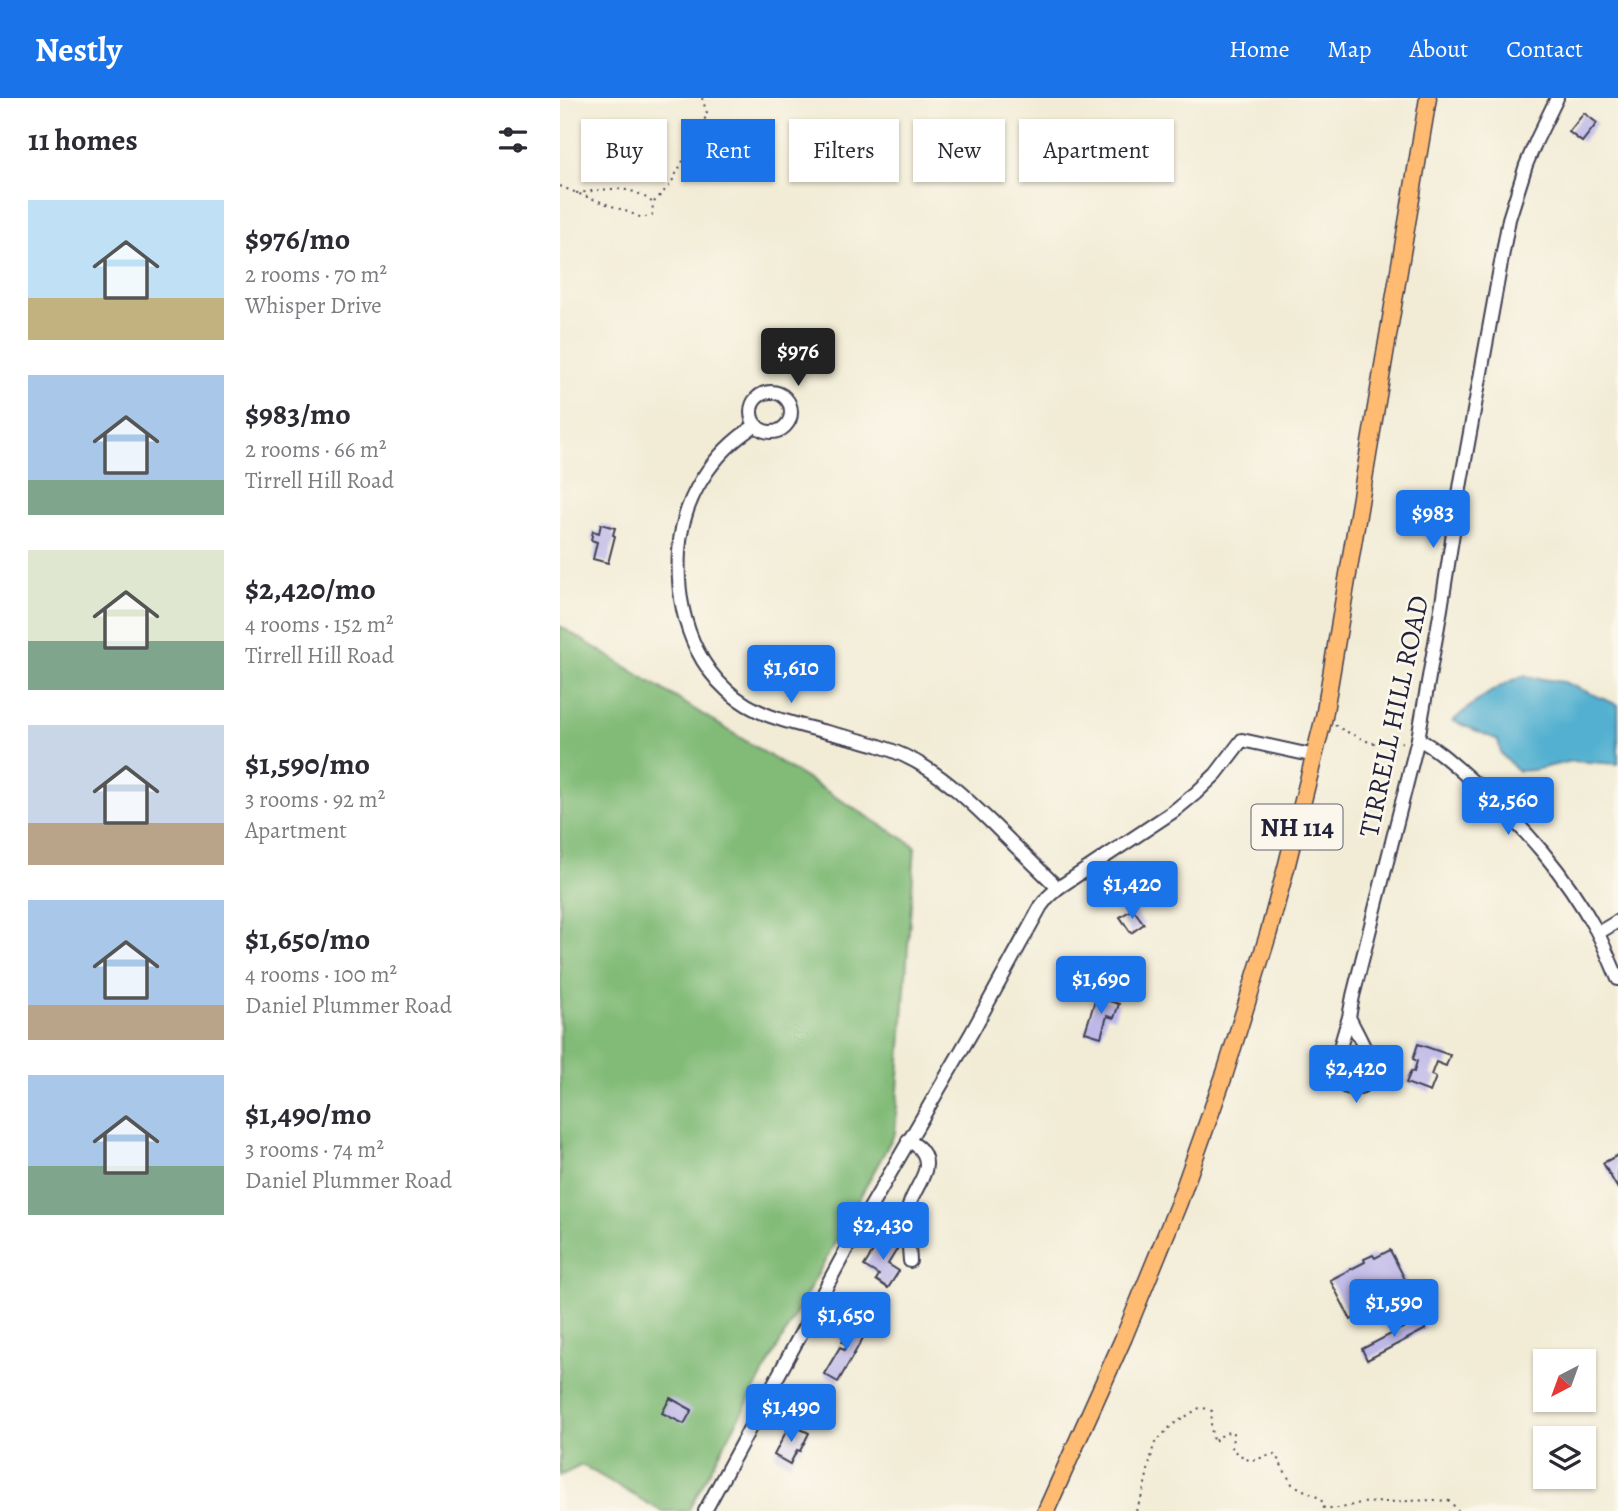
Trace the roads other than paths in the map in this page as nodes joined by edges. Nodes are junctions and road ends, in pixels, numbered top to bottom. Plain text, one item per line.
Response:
1 (1428, 98) edge
2 (1557, 98) edge
3 (756, 425) dead end
4 (1417, 741) junction
5 (1315, 756) junction
6 (1058, 888) junction
7 (1618, 921) edge
8 (1598, 933) junction
9 (1618, 979) edge
10 (1349, 1017) junction
11 (908, 1140) junction
12 (910, 1261) dead end
13 (705, 1511) edge
14 (1046, 1511) edge

1 - 5 main road, NH 114
2 - 4 street, TIRRELL HILL ROAD
3 - 6 street
4 - 8 street
4 - 10 street, TIRRELL HILL ROAD
5 - 6 street
5 - 14 main road, NH 114
6 - 11 street
7 - 8 street
8 - 9 street
10 - 10 street, TIRRELL HILL ROAD
11 - 12 street
11 - 13 street

